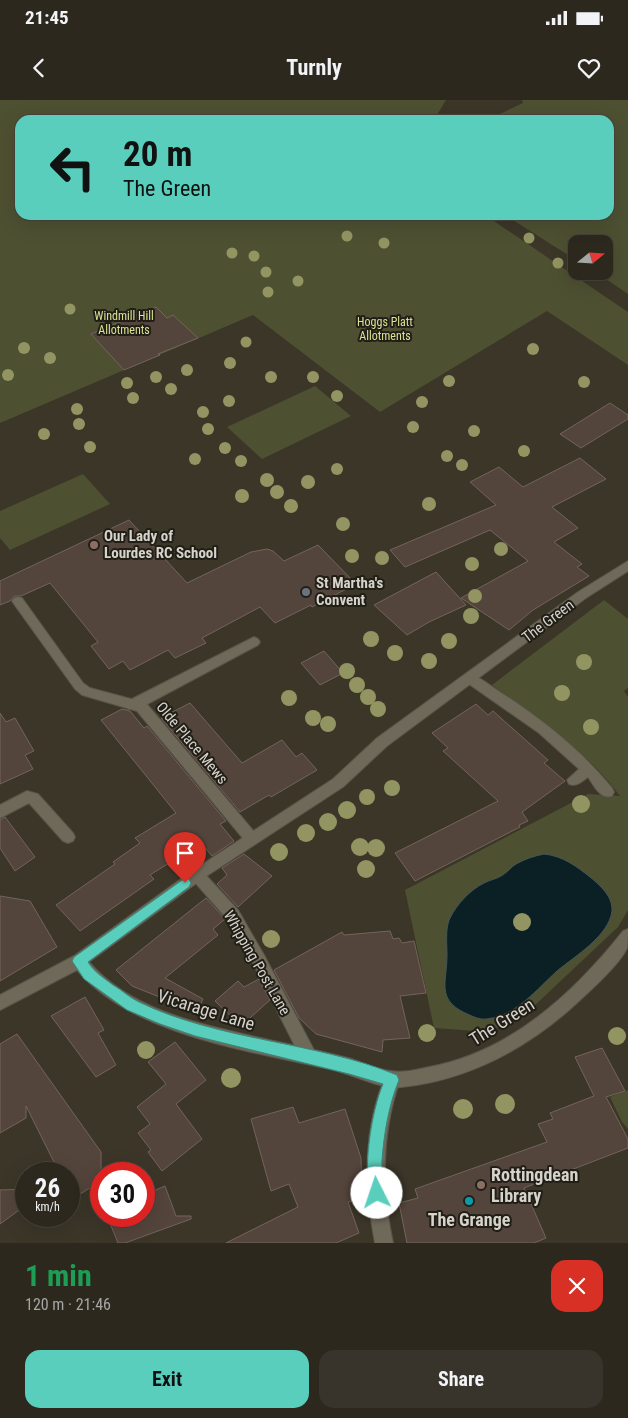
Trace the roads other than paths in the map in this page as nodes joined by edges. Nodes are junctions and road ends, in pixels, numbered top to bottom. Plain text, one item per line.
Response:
1 (628, 565) edge
2 (18, 601) dead end
3 (254, 642) dead end
4 (470, 679) junction
5 (133, 705) junction
6 (590, 770) junction
7 (574, 780) dead end
8 (607, 792) dead end
9 (0, 812) edge
10 (68, 837) dead end
11 (251, 838) junction
12 (197, 874) junction
13 (628, 936) edge
14 (79, 961) junction
15 (0, 1003) edge
16 (308, 1057) junction
17 (392, 1080) junction
18 (382, 1242) edge

1 - 4 main road, The Green
2 - 5 main road, Olde Place Mews
3 - 5 main road
4 - 6 main road
4 - 11 main road, The Green
5 - 11 main road, Olde Place Mews
6 - 7 main road
6 - 8 main road
9 - 10 main road
11 - 12 main road, The Green
12 - 14 main road, The Green
12 - 16 main road, Whipping Post Lane
13 - 17 main road, The Green
14 - 15 main road, The Green
14 - 16 main road, Vicarage Lane
16 - 17 main road, The Green
17 - 18 main road

